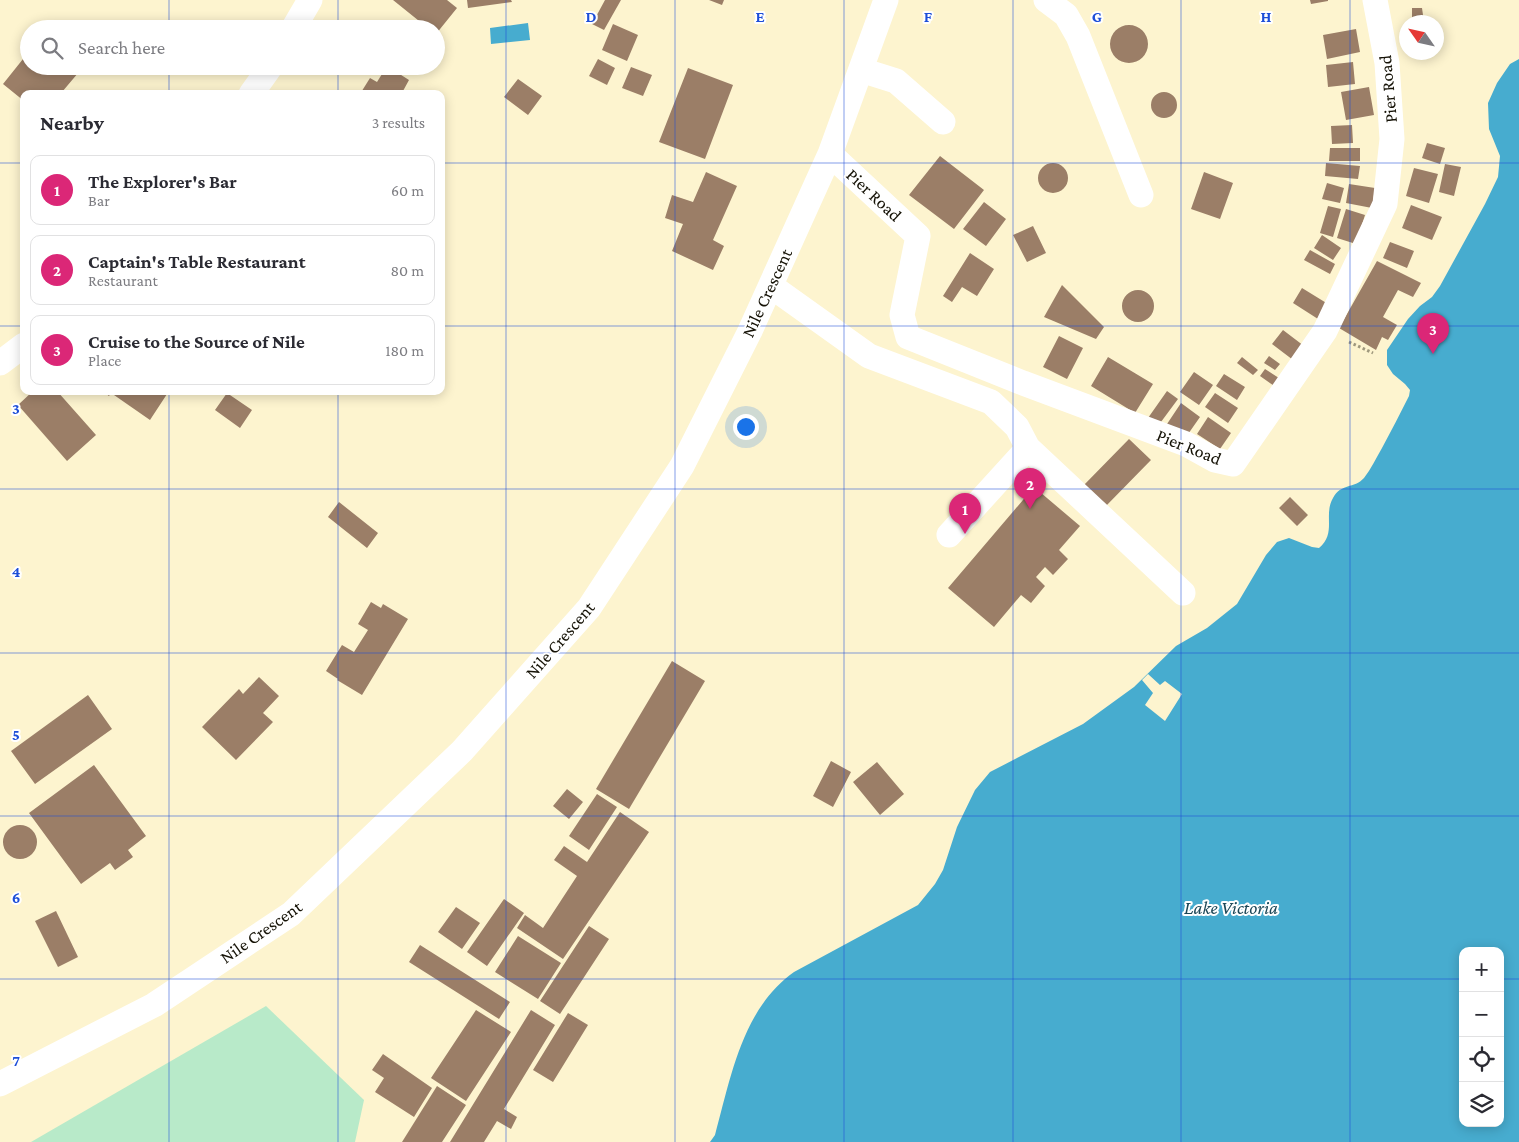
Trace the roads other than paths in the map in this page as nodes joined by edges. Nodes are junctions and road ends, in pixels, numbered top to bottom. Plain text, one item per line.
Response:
1 (310, 0) edge
2 (865, 0) edge
3 (886, 0) edge
4 (1046, 0) edge
5 (1375, 0) edge
6 (298, 20) edge
7 (877, 25) junction
8 (861, 70) junction
9 (264, 75) edge
10 (254, 90) edge
11 (943, 122) dead end
12 (830, 154) junction
13 (1141, 195) dead end
14 (771, 286) junction
15 (20, 349) edge
16 (0, 362) edge
17 (1028, 448) junction
18 (949, 535) dead end
19 (1183, 593) dead end
20 (0, 1084) edge

1 - 6 street
2 - 7 street
3 - 7 street, Nile Crescent
4 - 13 street
5 - 12 street, Pier Road
7 - 8 street, Nile Crescent
8 - 11 street
8 - 12 street, Nile Crescent
9 - 10 street
12 - 14 street, Nile Crescent
14 - 17 street
14 - 20 street, Nile Crescent
15 - 16 street
17 - 18 street
17 - 19 street

